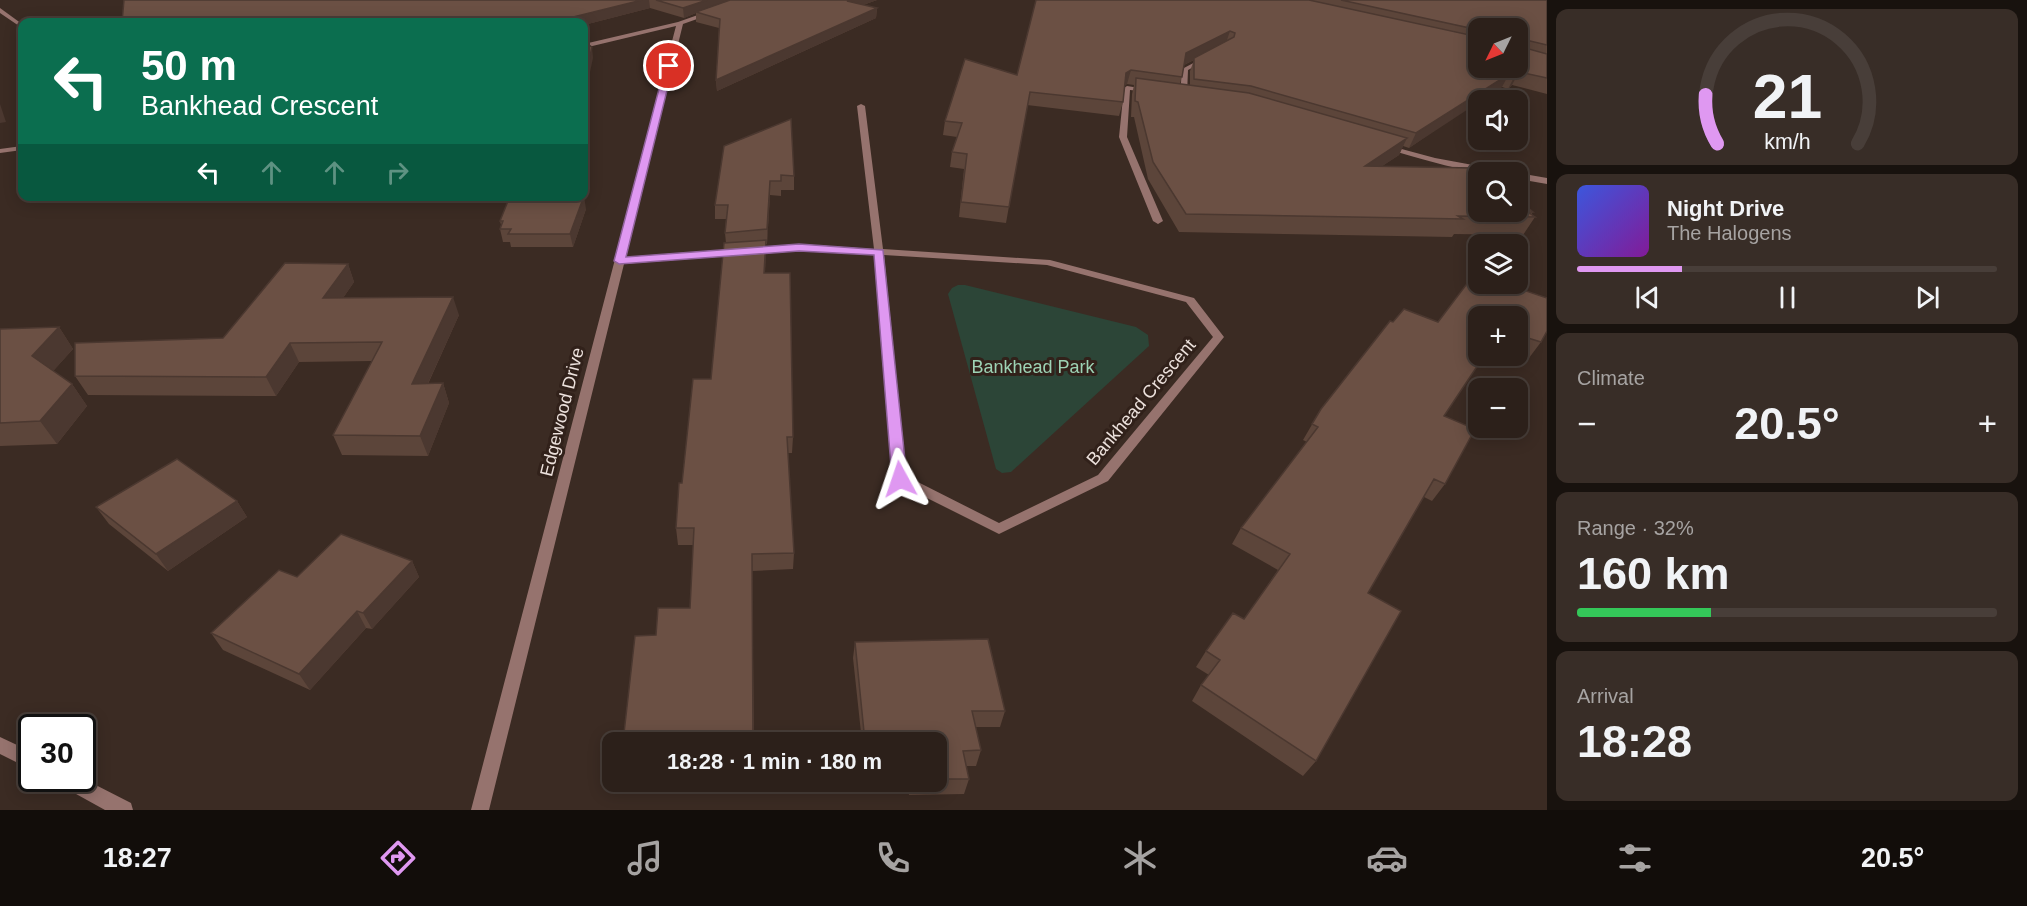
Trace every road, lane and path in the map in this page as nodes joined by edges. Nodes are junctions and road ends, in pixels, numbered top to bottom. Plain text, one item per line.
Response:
1 (725, 8) edge
2 (0, 10) edge
3 (18, 23) edge
4 (680, 23) junction
5 (588, 45) edge
6 (1217, 53) edge
7 (1161, 92) edge
8 (1172, 93) edge
9 (1183, 94) junction
10 (1193, 96) edge
11 (861, 106) dead end
12 (1378, 144) edge
13 (18, 149) edge
14 (0, 151) edge
15 (1468, 166) edge
16 (1528, 178) edge
17 (1547, 181) edge
18 (1158, 221) dead end
19 (879, 252) junction
20 (619, 261) junction
21 (0, 745) edge
22 (18, 755) edge
23 (90, 792) edge
24 (124, 810) edge
25 (480, 810) edge

1 - 4 street
2 - 3 street
4 - 5 street
4 - 20 street, Edgewood Drive
6 - 9 street
7 - 18 street
8 - 9 street
9 - 10 street
11 - 19 street, Bankhead Crescent
12 - 15 street
13 - 14 street
16 - 17 street
19 - 19 street, Bankhead Crescent
19 - 20 street, Bankhead Crescent
20 - 25 street, Edgewood Drive
21 - 22 street
23 - 24 street

